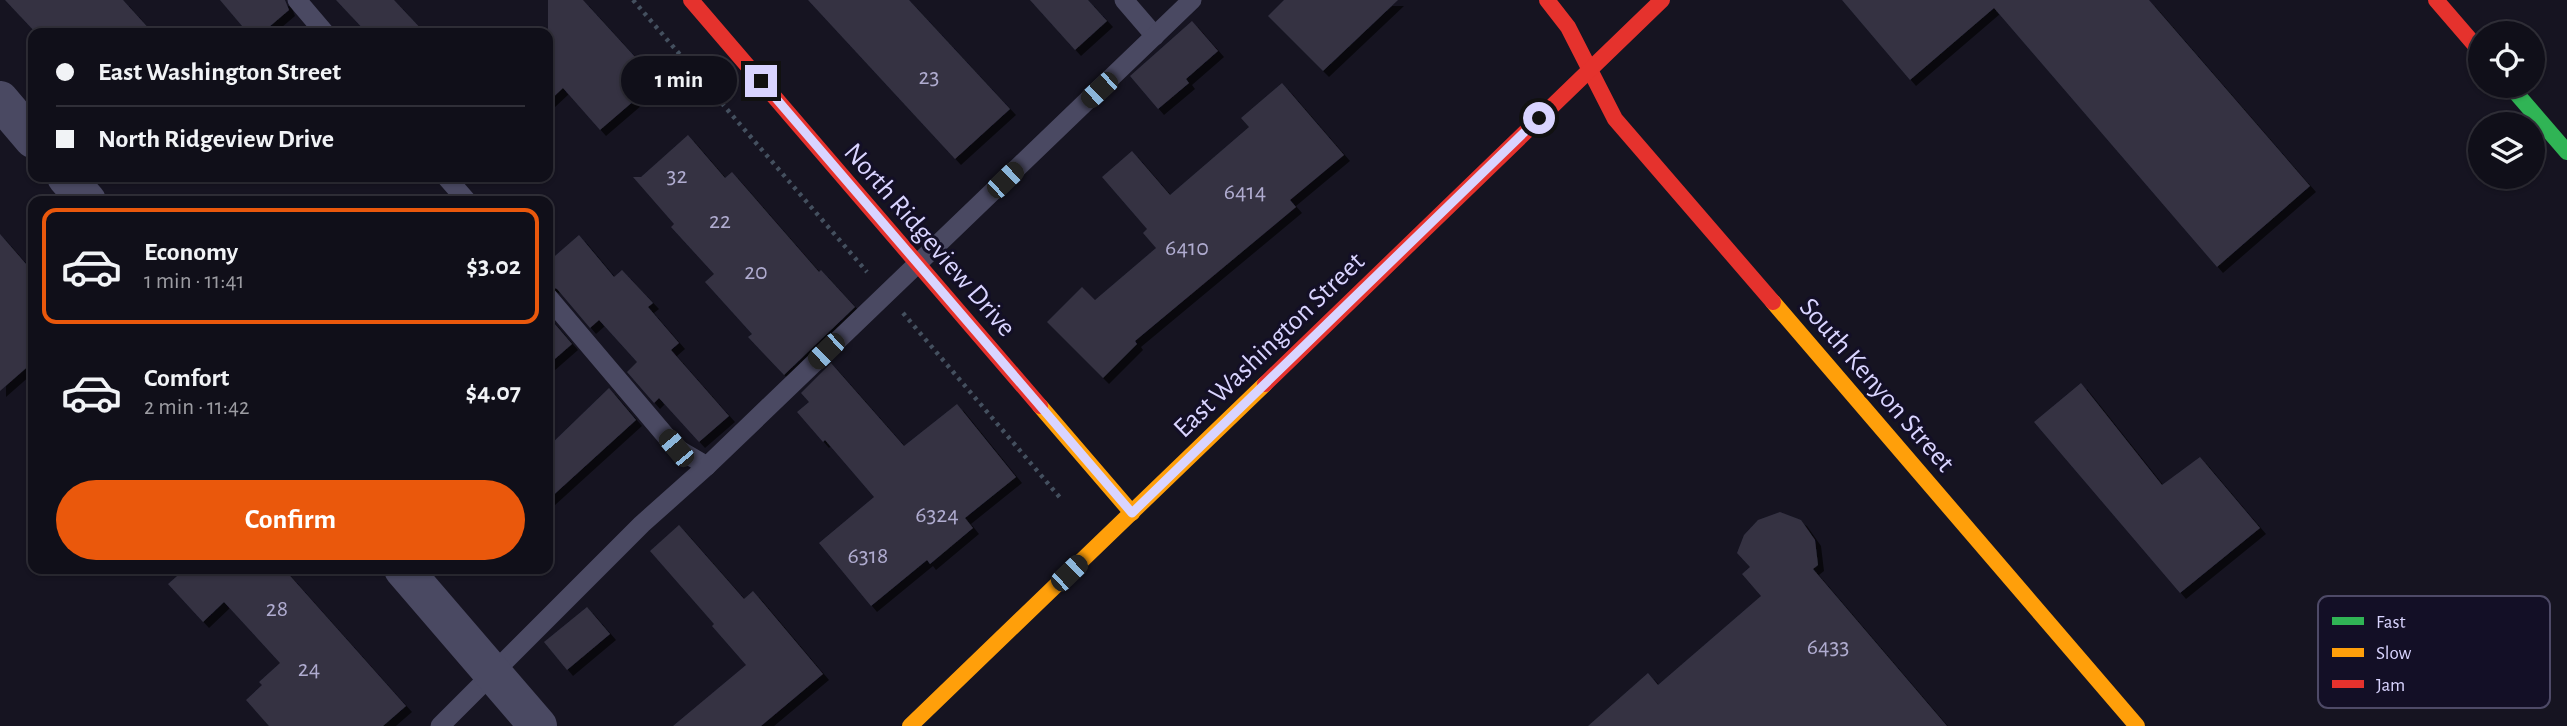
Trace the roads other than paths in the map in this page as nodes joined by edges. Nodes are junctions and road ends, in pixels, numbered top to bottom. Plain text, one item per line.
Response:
1 (297, 0) edge
2 (691, 0) edge
3 (1124, 0) edge
4 (1192, 0) edge
5 (1547, 0) edge
6 (1662, 0) edge
7 (2436, 0) edge
8 (321, 28) edge
9 (1155, 36) junction
10 (2468, 37) edge
11 (1589, 69) junction
12 (2520, 98) edge
13 (0, 100) edge
14 (28, 133) edge
15 (2567, 152) edge
16 (70, 182) edge
17 (450, 182) edge
18 (83, 196) edge
19 (463, 196) edge
20 (917, 263) junction
21 (553, 303) edge
22 (707, 466) junction
23 (1132, 513) junction
24 (407, 574) edge
25 (493, 674) junction
26 (440, 726) edge
27 (538, 726) edge
28 (910, 726) edge
29 (2137, 726) edge

1 - 8 lane
2 - 20 street, North Ridgeview Drive
3 - 9 lane
4 - 9 lane
5 - 11 street, South Kenyon Street
6 - 11 street, East Washington Street
7 - 10 street
9 - 20 lane
11 - 23 street, East Washington Street
11 - 29 street, South Kenyon Street
12 - 15 street
13 - 14 street
16 - 18 street
17 - 19 lane
20 - 22 lane
20 - 23 street, North Ridgeview Drive
21 - 22 lane
22 - 25 lane
23 - 28 street, East Washington Street
24 - 25 street
25 - 26 lane
25 - 27 street

